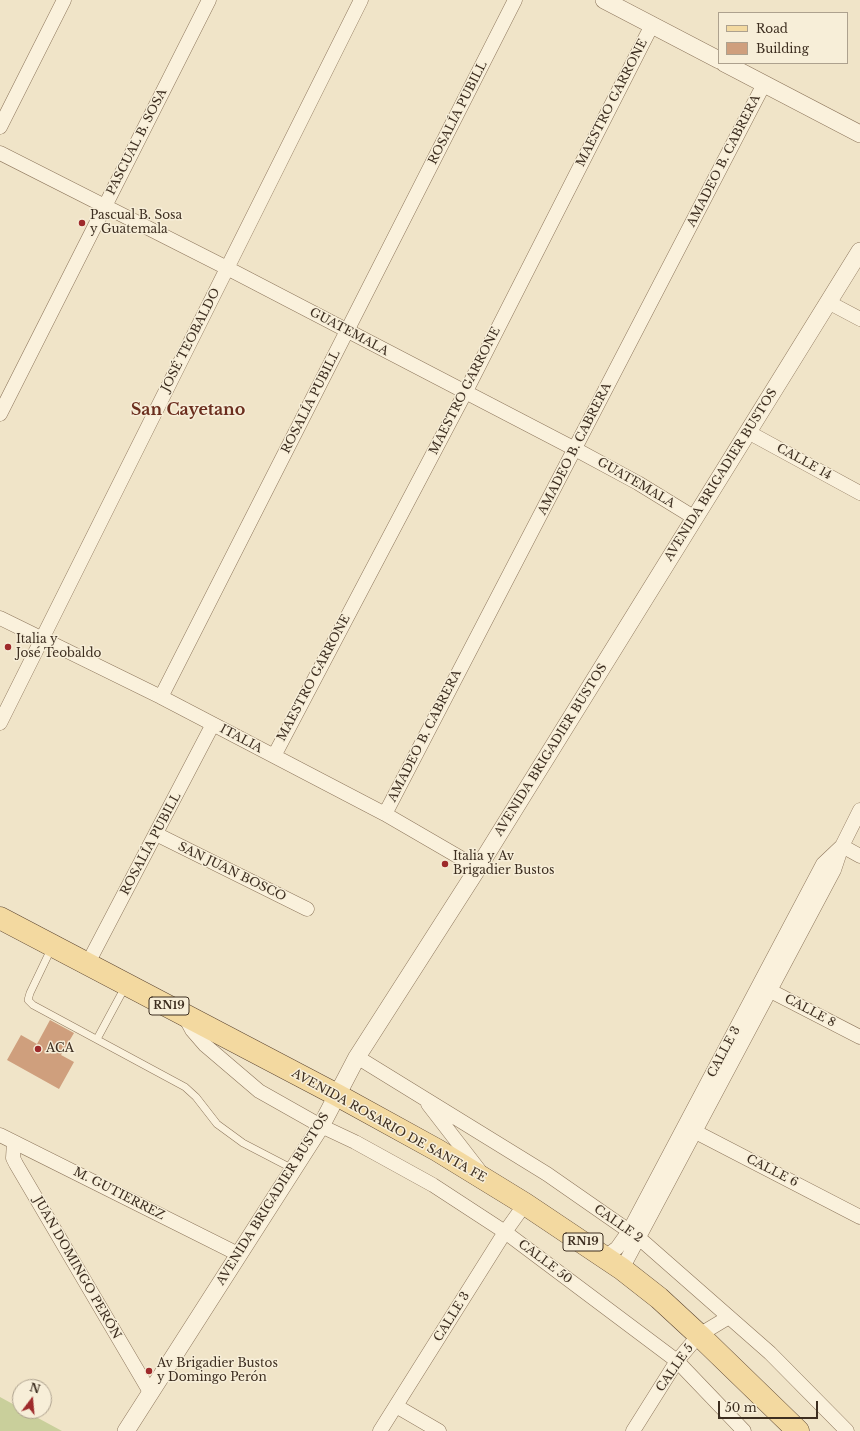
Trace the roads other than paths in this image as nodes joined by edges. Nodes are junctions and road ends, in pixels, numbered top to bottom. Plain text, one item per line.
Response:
1 (64, 0) edge
2 (209, 0) edge
3 (361, 0) edge
4 (515, 0) edge
5 (604, 0) edge
6 (652, 25) junction
7 (718, 59) edge
8 (726, 64) edge
9 (764, 84) junction
10 (0, 127) edge
11 (860, 134) edge
12 (0, 153) edge
13 (104, 207) junction
14 (860, 251) edge
15 (227, 268) junction
16 (828, 302) junction
17 (860, 319) edge
18 (348, 330) junction
19 (465, 393) junction
20 (0, 414) edge
21 (748, 432) junction
22 (574, 449) junction
23 (860, 493) edge
24 (694, 518) junction
25 (0, 618) edge
26 (42, 639) junction
27 (162, 697) junction
28 (0, 723) edge
29 (213, 724) junction
30 (274, 756) junction
31 (860, 810) edge
32 (385, 814) junction
33 (156, 834) junction
34 (842, 846) junction
35 (860, 856) edge
36 (478, 868) junction
37 (307, 909) dead end
38 (0, 918) edge
39 (53, 945) junction
40 (88, 964) junction
41 (126, 984) junction
42 (765, 987) junction
43 (184, 1014) junction
44 (860, 1037) edge
45 (97, 1040) junction
46 (357, 1057) junction
47 (337, 1095) junction
48 (423, 1098) junction
49 (321, 1126) junction
50 (690, 1129) junction
51 (0, 1135) edge
52 (14, 1142) junction
53 (293, 1169) junction
54 (486, 1180) junction
55 (525, 1204) junction
56 (860, 1217) edge
57 (505, 1232) junction
58 (634, 1234) junction
59 (238, 1254) junction
60 (614, 1263) junction
61 (729, 1317) junction
62 (699, 1335) junction
63 (677, 1361) junction
64 (150, 1392) junction
65 (396, 1406) junction
66 (126, 1431) edge
67 (380, 1431) edge
68 (439, 1431) edge
69 (633, 1431) edge
70 (744, 1431) edge
71 (798, 1431) edge
72 (847, 1431) edge

1 - 10 street
2 - 13 street, PASCUAL B. SOSA
3 - 15 street, JOSÉ TEOBALDO
4 - 18 street, ROSALÍA PUBILL
5 - 6 street
6 - 7 street
6 - 19 street, MAESTRO GARRONE
8 - 9 street
9 - 11 street
9 - 22 street, AMADEO B. CABRERA
12 - 13 street, GUATEMALA
13 - 15 street, GUATEMALA
13 - 20 street, PASCUAL B. SOSA
14 - 16 street, AVENIDA BRIGADIER BUSTOS
15 - 18 street, GUATEMALA
15 - 26 street, JOSÉ TEOBALDO
16 - 17 street
16 - 21 street, AVENIDA BRIGADIER BUSTOS
18 - 19 street, GUATEMALA
18 - 27 street, ROSALÍA PUBILL
19 - 22 street, GUATEMALA
19 - 30 street, MAESTRO GARRONE
21 - 23 street, CALLE 14
21 - 24 street, AVENIDA BRIGADIER BUSTOS
22 - 24 street, GUATEMALA
22 - 32 street, AMADEO B. CABRERA
24 - 36 street, AVENIDA BRIGADIER BUSTOS
25 - 26 street, ITALIA
26 - 27 street, ITALIA
26 - 28 street, JOSÉ TEOBALDO
27 - 29 street, ITALIA
29 - 30 street, ITALIA
29 - 33 street, ROSALÍA PUBILL
30 - 32 street, ITALIA
31 - 34 street, CALLE 3
32 - 36 street, ITALIA
33 - 37 street, SAN JUAN BOSCO
33 - 40 street, ROSALÍA PUBILL
34 - 35 street
34 - 42 street, CALLE 3
36 - 46 street, AVENIDA BRIGADIER BUSTOS
38 - 39 main road, AVENIDA ROSARIO DE SANTA FE / RN19
39 - 40 main road, AVENIDA ROSARIO DE SANTA FE / RN19
39 - 45 lane
40 - 41 main road, AVENIDA ROSARIO DE SANTA FE / RN19
41 - 43 main road, AVENIDA ROSARIO DE SANTA FE / RN19
41 - 45 lane
42 - 44 street, CALLE 8
42 - 50 street, CALLE 3
43 - 47 main road, AVENIDA ROSARIO DE SANTA FE / RN19
43 - 49 street, CALLE 50
45 - 53 lane
46 - 47 street, AVENIDA BRIGADIER BUSTOS
46 - 48 street, CALLE 2
47 - 49 street, AVENIDA BRIGADIER BUSTOS
47 - 54 main road, AVENIDA ROSARIO DE SANTA FE / RN19
48 - 54 street
48 - 58 street, CALLE 2
49 - 53 street, AVENIDA BRIGADIER BUSTOS
49 - 57 street, CALLE 50
50 - 56 street, CALLE 6
50 - 58 street, CALLE 3
51 - 52 street, M. GUTIERREZ
52 - 59 street, M. GUTIERREZ
52 - 64 street, JUAN DOMINGO PERÓN
53 - 59 street, AVENIDA BRIGADIER BUSTOS
54 - 55 main road, AVENIDA ROSARIO DE SANTA FE / RN19
55 - 57 street, CALLE 3
55 - 60 main road, AVENIDA ROSARIO DE SANTA FE / RN19
57 - 63 street, CALLE 50
57 - 65 street, CALLE 3
58 - 60 street, CALLE 3
58 - 60 street, CALLE 3
58 - 61 street, CALLE 2
59 - 64 street, AVENIDA BRIGADIER BUSTOS
60 - 62 main road, AVENIDA ROSARIO DE SANTA FE / RN19
61 - 62 street, CALLE 5
61 - 72 street, CALLE 2
62 - 63 street, CALLE 5
62 - 71 main road, AVENIDA ROSARIO DE SANTA FE / RN19
63 - 69 street, CALLE 5
63 - 70 street, CALLE 50
64 - 66 street, AVENIDA BRIGADIER BUSTOS
65 - 67 street, CALLE 3
65 - 68 street

